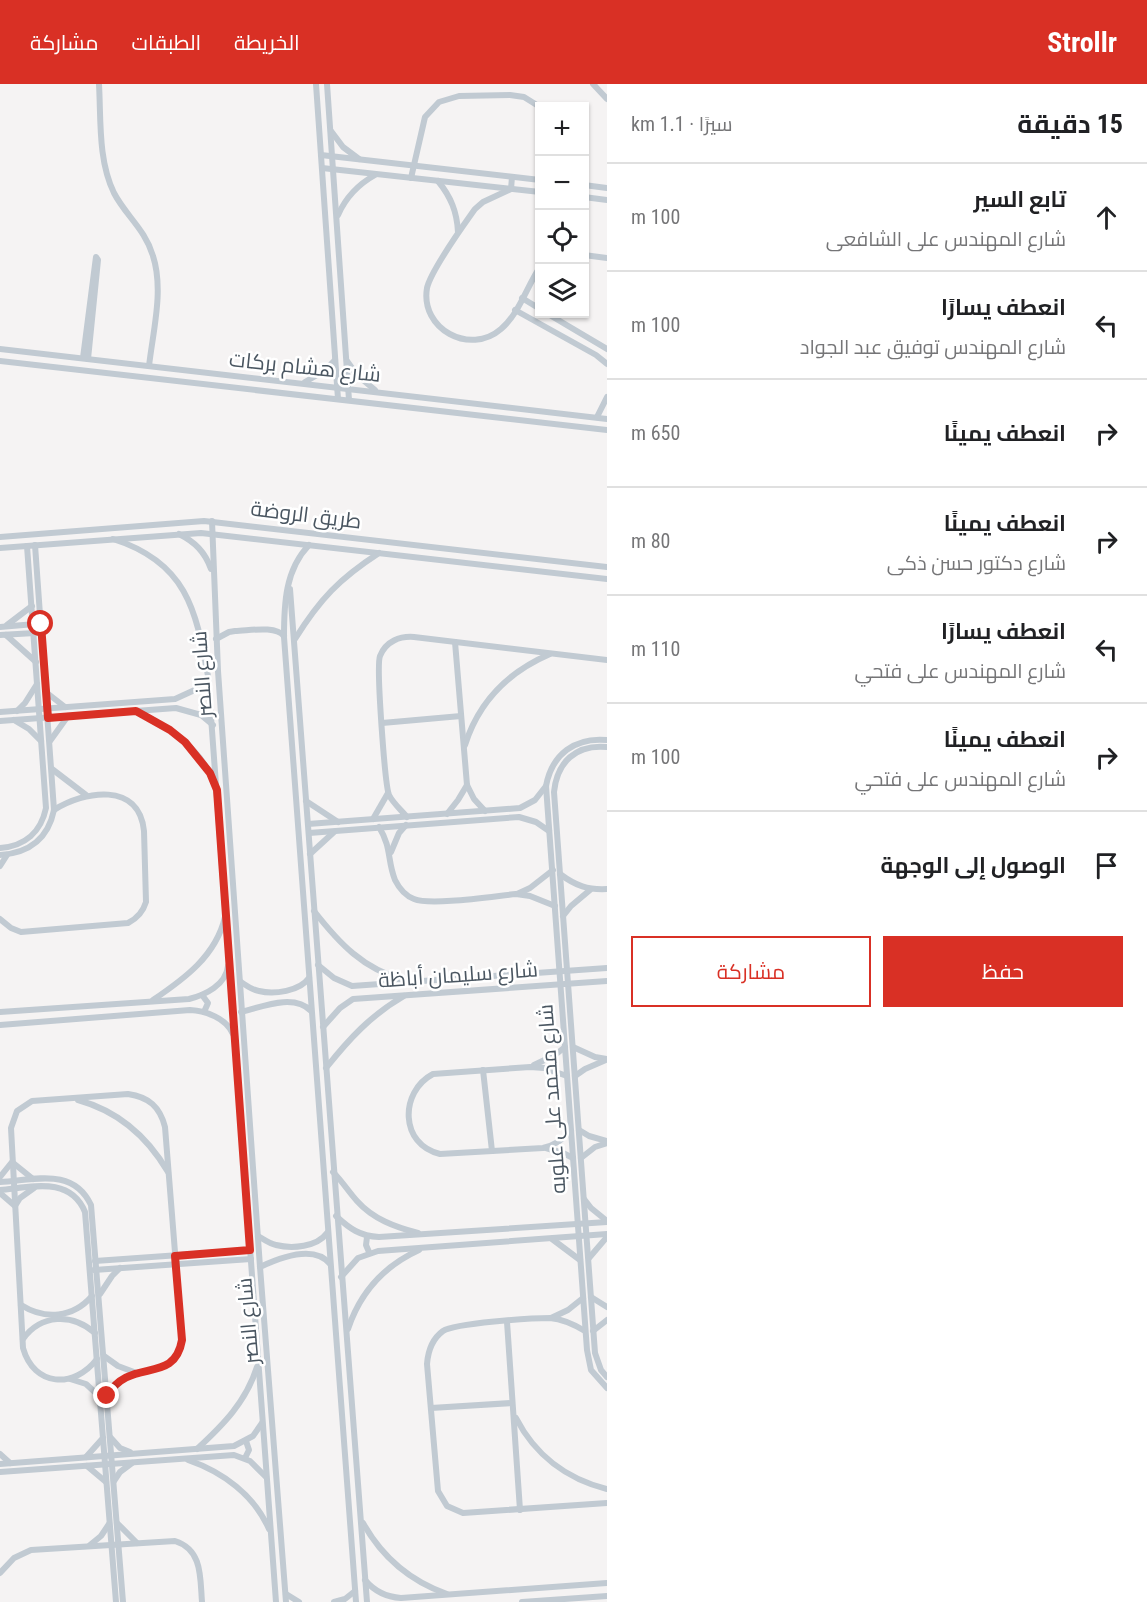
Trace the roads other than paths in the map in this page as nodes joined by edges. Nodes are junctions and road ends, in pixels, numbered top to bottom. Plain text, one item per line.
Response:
1 (99, 84) edge
2 (316, 84) edge
3 (327, 84) edge
4 (593, 84) edge
5 (607, 99) edge
6 (535, 104) edge
7 (330, 130) junction
8 (321, 155) junction
9 (333, 157) junction
10 (360, 160) junction
11 (414, 166) junction
12 (322, 168) junction
13 (333, 169) junction
14 (376, 174) junction
15 (512, 177) junction
16 (411, 178) junction
17 (535, 179) edge
18 (438, 181) junction
19 (589, 186) edge
20 (607, 188) edge
21 (511, 189) junction
22 (535, 191) edge
23 (589, 198) edge
24 (607, 200) edge
25 (337, 218) junction
26 (458, 234) junction
27 (589, 256) edge
28 (607, 258) edge
29 (535, 276) edge
30 (522, 298) junction
31 (535, 306) edge
32 (515, 310) junction
33 (555, 318) edge
34 (573, 329) junction
35 (567, 339) junction
36 (0, 349) edge
37 (607, 349) edge
38 (20, 351) junction
39 (86, 358) junction
40 (335, 359) junction
41 (346, 359) junction
42 (0, 361) edge
43 (20, 363) junction
44 (607, 364) edge
45 (149, 366) junction
46 (173, 368) junction
47 (172, 380) junction
48 (302, 383) junction
49 (337, 387) junction
50 (348, 388) junction
51 (378, 392) junction
52 (607, 397) edge
53 (338, 399) junction
54 (349, 400) junction
55 (556, 413) junction
56 (597, 417) junction
57 (607, 418) edge
58 (555, 424) junction
59 (607, 430) edge
60 (212, 521) junction
61 (274, 528) junction
62 (178, 534) junction
63 (211, 534) junction
64 (0, 537) edge
65 (113, 539) junction
66 (273, 540) junction
67 (35, 545) junction
68 (309, 545) junction
69 (27, 546) junction
70 (0, 548) edge
71 (380, 553) junction
72 (533, 559) junction
73 (556, 562) junction
74 (607, 567) edge
75 (531, 570) junction
76 (556, 573) junction
77 (607, 579) edge
78 (213, 580) junction
79 (289, 581) junction
80 (32, 606) junction
81 (41, 624) junction
82 (33, 625) junction
83 (2, 627) edge
84 (42, 632) junction
85 (34, 633) junction
86 (3, 635) edge
87 (284, 637) junction
88 (216, 639) junction
89 (294, 639) junction
90 (456, 642) junction
91 (551, 653) junction
92 (607, 660) edge
93 (36, 662) junction
94 (218, 671) junction
95 (208, 674) junction
96 (38, 684) junction
97 (46, 693) junction
98 (65, 707) junction
99 (48, 708) junction
100 (39, 709) junction
101 (17, 711) junction
102 (136, 711) junction
103 (0, 712) edge
104 (68, 716) junction
105 (461, 716) junction
106 (40, 718) junction
107 (48, 718) junction
108 (13, 720) junction
109 (0, 721) edge
110 (382, 723) junction
111 (213, 725) junction
112 (301, 731) junction
113 (291, 732) junction
114 (607, 740) edge
115 (42, 742) junction
116 (50, 742) junction
117 (607, 747) edge
118 (464, 748) junction
119 (52, 770) junction
120 (467, 785) junction
121 (546, 786) junction
122 (217, 790) junction
123 (388, 793) junction
124 (86, 795) junction
125 (306, 801) junction
126 (520, 808) junction
127 (54, 810) junction
128 (485, 811) junction
129 (447, 814) junction
130 (407, 817) junction
131 (519, 817) junction
132 (373, 819) junction
133 (339, 822) junction
134 (308, 824) junction
135 (406, 825) junction
136 (379, 827) junction
137 (338, 830) junction
138 (549, 831) junction
139 (309, 833) junction
140 (0, 848) edge
141 (390, 853) junction
142 (310, 854) junction
143 (4, 855) edge
144 (232, 863) junction
145 (222, 864) junction
146 (0, 866) edge
147 (552, 870) junction
148 (560, 872) junction
149 (607, 889) edge
150 (590, 890) junction
151 (516, 894) junction
152 (555, 906) junction
153 (225, 907) junction
154 (314, 911) junction
155 (563, 916) junction
156 (0, 919) edge
157 (315, 921) junction
158 (305, 922) junction
159 (229, 960) junction
160 (318, 965) junction
161 (607, 968) edge
162 (567, 970) junction
163 (560, 971) junction
164 (309, 978) junction
165 (607, 981) edge
166 (241, 982) junction
167 (410, 982) junction
168 (568, 983) junction
169 (560, 984) junction
170 (352, 986) junction
171 (202, 995) junction
172 (406, 995) junction
173 (353, 999) junction
174 (152, 1001) junction
175 (311, 1011) junction
176 (0, 1012) edge
177 (204, 1012) junction
178 (233, 1012) junction
179 (243, 1012) junction
180 (0, 1027) edge
181 (323, 1027) junction
182 (235, 1038) junction
183 (565, 1047) junction
184 (573, 1047) junction
185 (530, 1067) junction
186 (326, 1069) junction
187 (483, 1070) junction
188 (567, 1076) junction
189 (575, 1076) junction
190 (72, 1098) junction
191 (330, 1123) junction
192 (319, 1125) junction
193 (579, 1130) junction
194 (571, 1131) junction
195 (252, 1139) junction
196 (242, 1140) junction
197 (607, 1142) edge
198 (543, 1148) junction
199 (492, 1151) junction
200 (573, 1158) junction
201 (582, 1158) junction
202 (12, 1162) junction
203 (333, 1172) junction
204 (168, 1173) junction
205 (0, 1177) edge
206 (34, 1180) junction
207 (0, 1182) edge
208 (14, 1185) junction
209 (35, 1187) junction
210 (0, 1191) edge
211 (584, 1199) junction
212 (15, 1206) junction
213 (336, 1216) junction
214 (607, 1222) edge
215 (586, 1223) junction
216 (578, 1224) junction
217 (327, 1233) junction
218 (425, 1234) junction
219 (607, 1235) edge
220 (258, 1236) junction
221 (578, 1236) junction
222 (587, 1236) junction
223 (367, 1237) junction
224 (552, 1238) junction
225 (424, 1248) junction
226 (250, 1250) junction
227 (369, 1252) junction
228 (175, 1256) junction
229 (251, 1259) junction
230 (588, 1259) junction
231 (580, 1260) junction
232 (93, 1261) junction
233 (175, 1264) junction
234 (330, 1265) junction
235 (120, 1268) junction
236 (260, 1268) junction
237 (94, 1270) junction
238 (341, 1278) junction
239 (96, 1295) junction
240 (591, 1297) junction
241 (583, 1298) junction
242 (21, 1305) junction
243 (607, 1307) edge
244 (58, 1317) junction
245 (255, 1317) junction
246 (264, 1317) junction
247 (551, 1318) junction
248 (607, 1320) edge
249 (507, 1322) junction
250 (585, 1331) junction
251 (593, 1331) junction
252 (95, 1333) junction
253 (347, 1333) junction
254 (23, 1340) junction
255 (104, 1356) junction
256 (97, 1359) junction
257 (258, 1364) junction
258 (135, 1372) junction
259 (607, 1377) edge
260 (69, 1379) junction
261 (607, 1389) edge
262 (100, 1396) junction
263 (107, 1396) junction
264 (512, 1403) junction
265 (431, 1408) junction
266 (513, 1414) junction
267 (262, 1422) junction
268 (103, 1437) junction
269 (111, 1438) junction
270 (246, 1442) junction
271 (355, 1443) junction
272 (345, 1444) junction
273 (197, 1449) junction
274 (0, 1454) edge
275 (133, 1454) junction
276 (108, 1456) junction
277 (86, 1457) junction
278 (245, 1458) junction
279 (185, 1459) junction
280 (132, 1462) junction
281 (10, 1463) junction
282 (0, 1464) edge
283 (109, 1464) junction
284 (87, 1465) junction
285 (0, 1472) edge
286 (267, 1478) junction
287 (110, 1482) junction
288 (607, 1488) edge
289 (607, 1503) edge
290 (520, 1510) junction
291 (361, 1521) junction
292 (117, 1523) junction
293 (110, 1524) junction
294 (272, 1536) junction
295 (281, 1536) junction
296 (138, 1543) junction
297 (115, 1544) junction
298 (88, 1546) junction
299 (0, 1573) edge
300 (365, 1580) junction
301 (607, 1583) edge
302 (355, 1591) junction
303 (276, 1594) junction
304 (286, 1594) junction
305 (450, 1595) junction
306 (607, 1596) edge
307 (201, 1600) edge
308 (391, 1600) edge
309 (116, 1602) edge
310 (123, 1602) edge
311 (207, 1602) edge
312 (269, 1602) edge
313 (276, 1602) edge
314 (286, 1602) edge
315 (299, 1602) edge
316 (334, 1602) edge
317 (356, 1602) edge
318 (367, 1602) edge
319 (522, 1602) edge

1 - 45 street
2 - 8 street
3 - 7 street
4 - 5 street
6 - 11 street
7 - 9 street
7 - 10 street
8 - 9 street
8 - 12 street
9 - 10 street
9 - 13 street
10 - 11 street
11 - 15 street
11 - 16 street
12 - 13 street
12 - 40 street
13 - 14 street
13 - 25 street
14 - 16 street
14 - 25 street
15 - 17 street
15 - 21 street
16 - 18 street
18 - 21 street
18 - 26 street
19 - 20 street
21 - 22 street
21 - 26 street
23 - 24 street
25 - 41 street
26 - 32 street
27 - 28 street
29 - 30 street
30 - 31 street
30 - 32 street
32 - 35 street
33 - 34 street
34 - 35 street
34 - 37 street
35 - 44 street
36 - 38 street, شارع هشام بركات
38 - 39 street, شارع هشام بركات
38 - 43 street
39 - 39 street
39 - 45 street, شارع هشام بركات
40 - 48 street
40 - 49 street
41 - 50 street
41 - 51 street
42 - 43 street, شارع هشام بركات
43 - 47 street, شارع هشام بركات
45 - 46 street, شارع هشام بركات
46 - 47 street
46 - 48 street, شارع هشام بركات
47 - 53 street, شارع هشام بركات
48 - 49 street, شارع هشام بركات
49 - 50 street, شارع هشام بركات
49 - 53 street
50 - 51 street, شارع هشام بركات
50 - 54 street
51 - 55 street, شارع هشام بركات
52 - 56 street
53 - 54 street, شارع هشام بركات
54 - 58 street, شارع هشام بركات
55 - 56 street, شارع هشام بركات
55 - 58 street
56 - 57 street, شارع هشام بركات
58 - 59 street, شارع هشام بركات
60 - 61 street, طريق الروضة
60 - 63 street, شارع النصر
60 - 64 street, طريق الروضة
61 - 66 street
61 - 72 street, طريق الروضة
62 - 63 street, طريق الروضة
62 - 65 street, طريق الروضة
62 - 78 street
63 - 66 street, طريق الروضة
63 - 78 street, شارع النصر
65 - 67 street, طريق الروضة
65 - 95 street
66 - 68 street, طريق الروضة
67 - 69 street, طريق الروضة
67 - 81 street
68 - 71 street, طريق الروضة
68 - 79 street
69 - 70 street, طريق الروضة
69 - 80 street
71 - 75 street, طريق الروضة
71 - 89 street
72 - 73 street, طريق الروضة
72 - 75 street
73 - 74 street, طريق الروضة
73 - 76 street
75 - 76 street, طريق الروضة
76 - 77 street, طريق الروضة
78 - 88 street, شارع النصر
79 - 87 street
79 - 89 street
80 - 82 street
80 - 83 street
81 - 82 street
81 - 84 street
82 - 83 street
82 - 85 street
84 - 85 street
84 - 97 street
85 - 86 street
85 - 93 street
86 - 93 street
87 - 88 street
87 - 113 street
88 - 94 street, شارع النصر
89 - 112 street
90 - 91 street
90 - 105 street
90 - 110 street
91 - 92 street
91 - 118 street
93 - 96 street
94 - 95 street
94 - 144 street, شارع النصر
95 - 98 street
95 - 111 street
96 - 100 street
96 - 101 street
97 - 98 street
97 - 99 street
98 - 99 street
99 - 100 street
99 - 107 street
100 - 101 street
100 - 106 street
101 - 103 street
102 - 104 street
102 - 111 street
102 - 122 street
104 - 107 street
104 - 116 street
105 - 110 street
105 - 118 street
106 - 107 street
106 - 108 street
106 - 115 street
107 - 116 street
108 - 109 street
108 - 115 street
110 - 123 street
111 - 122 street
112 - 113 street
112 - 125 street
113 - 158 street
114 - 121 street
115 - 140 street
116 - 119 street
117 - 148 street, شارع محمد على علوبه
118 - 120 street
119 - 124 street
119 - 127 street
120 - 128 street
120 - 129 street
121 - 126 street
121 - 138 street, شارع محمد على علوبه
122 - 145 street
123 - 130 street
123 - 132 street
124 - 127 street
124 - 156 street
125 - 133 street
125 - 134 street
126 - 128 street
126 - 131 street
127 - 143 street
128 - 129 street
129 - 130 street
130 - 132 street
131 - 135 street
131 - 138 street
132 - 133 street
133 - 134 street
134 - 139 street
135 - 136 street
135 - 141 street
136 - 137 street
136 - 141 street
137 - 139 street
137 - 142 street
138 - 147 street, شارع محمد على علوبه
139 - 142 street
141 - 151 street
142 - 154 street
143 - 146 street
144 - 145 street
144 - 166 street, شارع النصر
145 - 153 street
147 - 148 street
147 - 151 street
147 - 152 street, شارع محمد على علوبه
148 - 150 street
148 - 155 street, شارع محمد على علوبه
149 - 150 street
150 - 155 street
151 - 152 street
152 - 163 street, شارع محمد على علوبه
153 - 159 street
153 - 174 street
154 - 157 street
154 - 167 street
155 - 162 street, شارع محمد على علوبه
157 - 158 street
157 - 160 street
158 - 164 street
159 - 171 street
159 - 178 street
160 - 170 street, شارع سليمان أباظة
160 - 181 street
161 - 162 street, شارع سليمان أباظة
162 - 163 street, شارع سليمان أباظة
162 - 168 street, شارع محمد على علوبه
163 - 167 street, شارع سليمان أباظة
163 - 169 street, شارع محمد على علوبه
164 - 166 street
164 - 175 street
165 - 168 street, شارع سليمان أباظة
166 - 179 street, شارع النصر
167 - 170 street, شارع سليمان أباظة
168 - 169 street, شارع سليمان أباظة
168 - 184 street, شارع محمد على علوبه
169 - 172 street, شارع سليمان أباظة
169 - 183 street, شارع محمد على علوبه
170 - 173 street
171 - 174 street
171 - 177 street
172 - 173 street, شارع سليمان أباظة
172 - 186 street
173 - 181 street, شارع سليمان أباظة
174 - 176 street
175 - 179 street
175 - 192 street
177 - 180 street
177 - 182 street
178 - 179 street
178 - 182 street
179 - 195 street, شارع النصر
181 - 186 street
182 - 196 street
183 - 185 street
183 - 188 street, شارع محمد على علوبه
184 - 189 street, شارع محمد على علوبه
184 - 189 street
185 - 187 street
185 - 188 street
186 - 191 street
187 - 199 street
187 - 199 street
188 - 194 street, شارع محمد على علوبه
189 - 193 street, شارع محمد على علوبه
190 - 202 street
190 - 204 street
190 - 204 street
191 - 192 street
191 - 203 street
192 - 217 street
193 - 197 street
193 - 201 street, شارع محمد على علوبه
194 - 198 street
194 - 200 street, شارع محمد على علوبه
195 - 196 street
195 - 220 street, شارع النصر
196 - 226 street
197 - 201 street
198 - 199 street
198 - 200 street
200 - 216 street, شارع محمد على علوبه
201 - 211 street, شارع محمد على علوبه
202 - 205 street
202 - 206 street
202 - 208 street
203 - 213 street
203 - 218 street
204 - 228 street
206 - 208 street
206 - 232 street
207 - 208 street
208 - 209 street
208 - 210 street
208 - 212 street
209 - 212 street
209 - 232 street
210 - 212 street
211 - 214 street
211 - 215 street, شارع محمد على علوبه
212 - 242 street
213 - 223 street
213 - 238 street
214 - 215 street
215 - 216 street
215 - 222 street, شارع محمد على علوبه
216 - 218 street
216 - 221 street, شارع محمد على علوبه
217 - 220 street
217 - 234 street
218 - 223 street
219 - 222 street
219 - 230 street
220 - 236 street, شارع النصر
221 - 222 street
221 - 224 street
221 - 231 street, شارع محمد على علوبه
222 - 230 street, شارع محمد على علوبه
223 - 227 street
224 - 225 street
224 - 231 street
225 - 227 street
225 - 253 street
226 - 228 street
226 - 229 street
227 - 238 street
228 - 232 street
228 - 233 street
229 - 233 street
229 - 245 street
230 - 240 street, شارع محمد على علوبه
231 - 241 street, شارع محمد على علوبه
232 - 237 street
233 - 235 street
233 - 258 street
234 - 236 street
234 - 272 street
235 - 237 street
235 - 239 street
236 - 246 street, شارع النصر
237 - 239 street
238 - 253 street
239 - 244 street
239 - 252 street
239 - 255 street
240 - 243 street
240 - 251 street, شارع محمد على علوبه
241 - 247 street
241 - 250 street, شارع محمد على علوبه
242 - 244 street
242 - 254 street
244 - 252 street
244 - 254 street
245 - 246 street
245 - 257 street
246 - 295 street, شارع النصر
247 - 249 street
247 - 250 street
248 - 251 street
249 - 264 street
249 - 265 street
250 - 261 street, شارع محمد على علوبه
251 - 259 street, شارع محمد على علوبه
252 - 256 street
253 - 271 street
254 - 260 street
255 - 258 street
255 - 263 street
256 - 260 street
256 - 262 street
257 - 267 street
257 - 273 street
258 - 263 street
260 - 262 street
262 - 268 street
263 - 269 street
264 - 265 street
264 - 266 street
265 - 290 street
266 - 288 street
266 - 290 street
267 - 270 street
267 - 286 street
268 - 276 street
268 - 277 street
269 - 275 street
269 - 276 street
270 - 273 street
270 - 278 street
271 - 272 street
271 - 291 street
272 - 302 street
273 - 275 street
274 - 281 street
275 - 276 street
276 - 277 street
276 - 283 street
277 - 281 street
278 - 279 street
278 - 286 street
279 - 280 street
279 - 294 street
280 - 283 street
280 - 287 street
281 - 282 street
283 - 284 street
283 - 287 street
284 - 285 street
284 - 287 street
286 - 294 street
287 - 292 street
287 - 293 street
289 - 290 street
291 - 300 street
291 - 305 street
292 - 296 street
292 - 297 street
293 - 297 street
293 - 298 street
294 - 295 street
294 - 303 street
295 - 304 street, شارع النصر
296 - 297 street
296 - 307 street
297 - 298 street
297 - 309 street
297 - 310 street
298 - 299 street
300 - 308 street
300 - 318 street
301 - 305 street
302 - 316 street
302 - 317 street
303 - 312 street
303 - 313 street
304 - 314 street, شارع النصر
304 - 315 street
305 - 308 street
306 - 319 street
307 - 311 street

